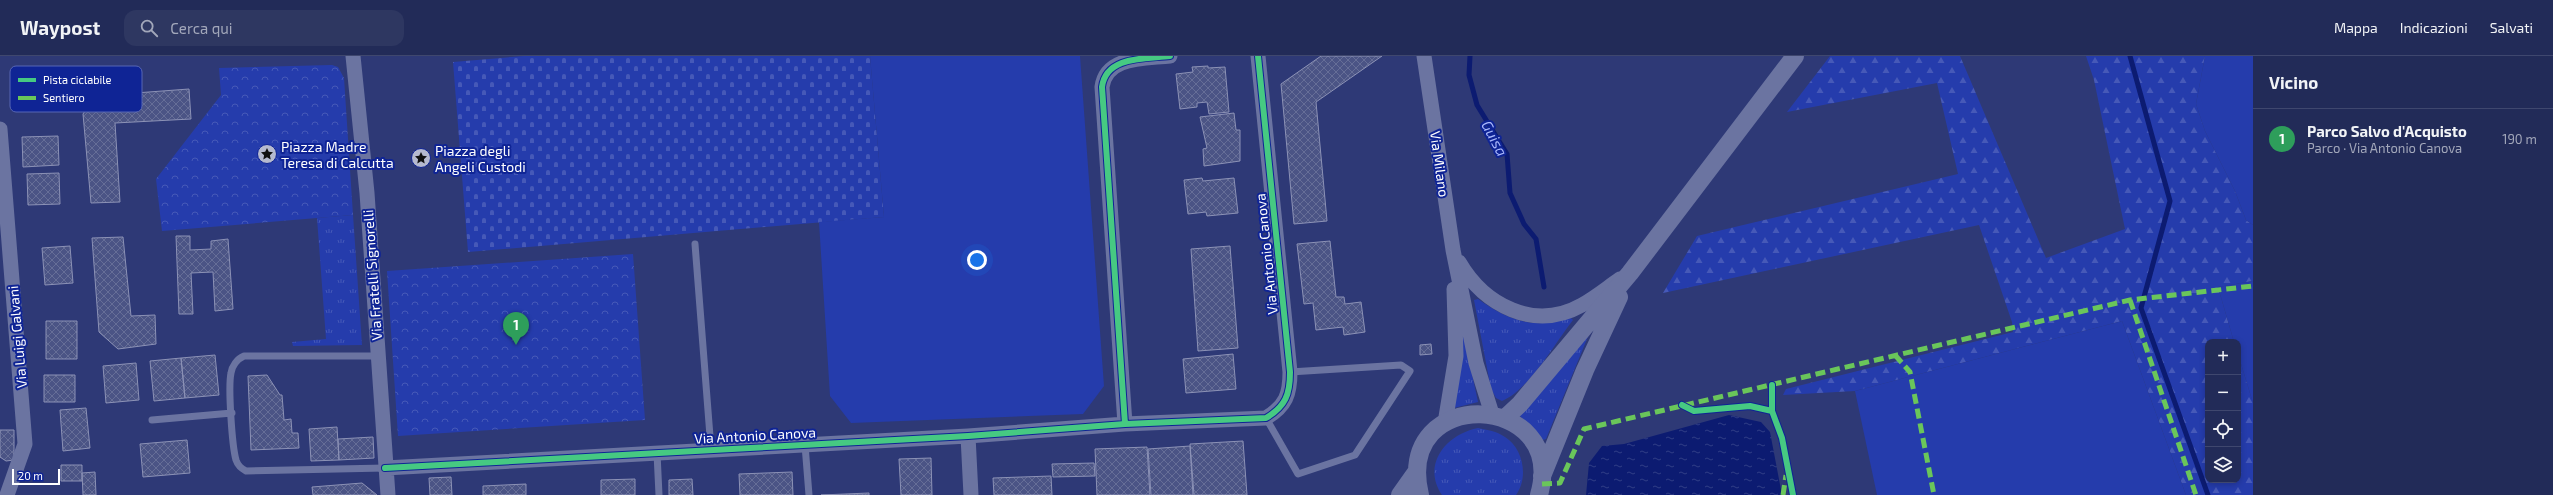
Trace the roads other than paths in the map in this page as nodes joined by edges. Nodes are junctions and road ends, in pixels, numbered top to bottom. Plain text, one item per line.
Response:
1 (353, 56) edge
2 (1170, 56) edge
3 (1258, 56) edge
4 (1418, 56) edge
5 (1424, 56) edge
6 (1795, 56) edge
7 (1427, 78) junction
8 (0, 129) edge
9 (695, 244) dead end
10 (1453, 250) junction
11 (1630, 273) junction
12 (378, 356) junction
13 (1290, 372) junction
14 (232, 413) junction
15 (1498, 416) junction
16 (1266, 418) junction
17 (152, 420) dead end
18 (1445, 423) junction
19 (1125, 424) junction
20 (968, 436) junction
21 (805, 444) junction
22 (711, 449) junction
23 (657, 452) junction
24 (385, 468) junction
25 (1417, 471) junction
26 (1542, 476) junction
27 (7, 495) edge
28 (388, 495) edge
29 (659, 495) edge
30 (809, 495) edge
31 (970, 495) edge
32 (1400, 495) edge
33 (1420, 495) edge
34 (1539, 495) edge

1 - 12 street, Via Fratelli Signorelli
2 - 19 street
3 - 13 street, Via Antonio Canova
4 - 7 street, Via Milano
5 - 7 street, Via Milano
6 - 11 street
7 - 10 street, Via Milano
8 - 27 street, Via Luigi Galvani
9 - 22 lane
10 - 11 street
10 - 15 street, Via Milano
10 - 18 street, Via Milano
11 - 15 street
11 - 26 street
12 - 14 lane
12 - 24 street, Via Fratelli Signorelli
13 - 16 street, Via Antonio Canova
13 - 16 lane
14 - 17 lane
14 - 24 lane
15 - 18 street
15 - 26 street
16 - 19 street, Via Antonio Canova
18 - 25 street
19 - 20 street, Via Antonio Canova
20 - 21 street, Via Antonio Canova
20 - 31 street
21 - 22 street, Via Antonio Canova
21 - 30 lane
22 - 23 street, Via Antonio Canova
23 - 24 street, Via Antonio Canova
23 - 29 lane
24 - 28 street, Via Fratelli Signorelli
25 - 32 street
25 - 33 street
26 - 34 street

